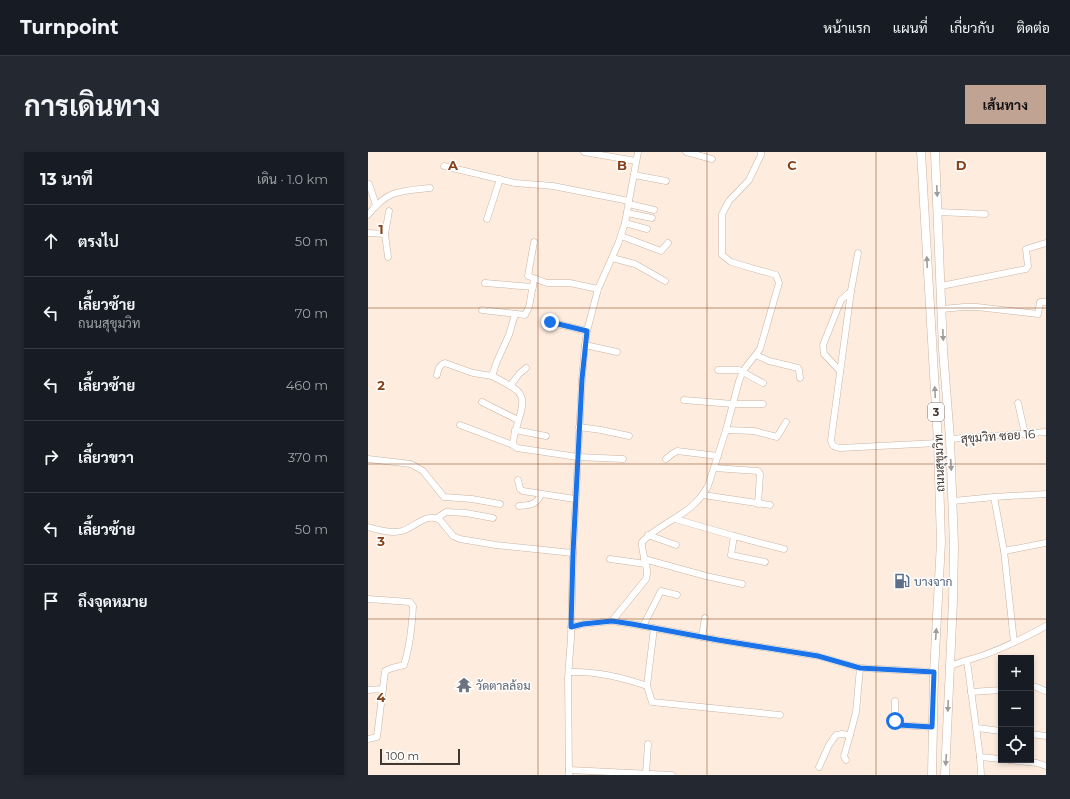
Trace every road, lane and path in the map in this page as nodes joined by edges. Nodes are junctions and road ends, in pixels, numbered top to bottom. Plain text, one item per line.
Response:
1 (584, 152) edge
2 (638, 152) edge
3 (686, 152) edge
4 (761, 152) edge
5 (921, 152) edge
6 (935, 152) edge
7 (712, 159) dead end
8 (636, 161) junction
9 (444, 166) dead end
10 (634, 175) junction
11 (500, 180) junction
12 (666, 181) dead end
13 (369, 184) edge
14 (430, 188) dead end
15 (629, 202) junction
16 (376, 205) junction
17 (654, 210) dead end
18 (389, 211) dead end
19 (938, 212) junction
20 (627, 213) junction
21 (985, 214) dead end
22 (368, 215) edge
23 (652, 218) dead end
24 (487, 219) dead end
25 (625, 223) junction
26 (647, 229) dead end
27 (368, 233) edge
28 (385, 234) junction
29 (621, 236) junction
30 (534, 242) dead end
31 (668, 243) dead end
32 (1046, 243) edge
33 (858, 252) dead end
34 (388, 257) dead end
35 (612, 258) junction
36 (534, 279) junction
37 (665, 281) dead end
38 (485, 283) dead end
39 (941, 286) junction
40 (533, 287) junction
41 (598, 288) junction
42 (851, 291) junction
43 (1046, 302) edge
44 (942, 309) junction
45 (482, 310) dead end
46 (515, 314) junction
47 (550, 322) dead end
48 (587, 331) junction
49 (585, 345) junction
50 (617, 352) dead end
51 (756, 355) junction
52 (526, 368) dead end
53 (718, 370) dead end
54 (840, 371) junction
55 (743, 372) junction
56 (437, 375) dead end
57 (492, 376) junction
58 (800, 378) dead end
59 (763, 383) dead end
60 (510, 386) junction
61 (684, 400) dead end
62 (482, 402) dead end
63 (1018, 403) dead end
64 (733, 404) junction
65 (763, 404) dead end
66 (518, 420) junction
67 (786, 422) dead end
68 (460, 425) dead end
69 (580, 427) junction
70 (515, 430) junction
71 (726, 430) junction
72 (1046, 432) edge
73 (1025, 434) junction
74 (546, 436) dead end
75 (629, 436) dead end
76 (950, 439) junction
77 (938, 443) junction
78 (513, 446) junction
79 (718, 456) junction
80 (578, 457) junction
81 (368, 459) edge
82 (623, 459) dead end
83 (666, 459) dead end
84 (714, 468) junction
85 (518, 480) dead end
86 (541, 494) junction
87 (1046, 494) edge
88 (703, 495) junction
89 (994, 497) junction
90 (575, 499) junction
91 (953, 501) junction
92 (500, 504) dead end
93 (758, 504) junction
94 (519, 506) dead end
95 (770, 506) dead end
96 (438, 518) junction
97 (493, 518) dead end
98 (675, 519) junction
99 (368, 527) edge
100 (648, 535) junction
101 (734, 536) junction
102 (1046, 543) edge
103 (676, 545) dead end
104 (784, 548) dead end
105 (1004, 551) junction
106 (573, 553) junction
107 (610, 559) dead end
108 (645, 562) junction
109 (765, 562) dead end
110 (742, 584) dead end
111 (677, 595) dead end
112 (368, 599) edge
113 (705, 618) dead end
114 (612, 621) junction
115 (643, 626) junction
116 (1046, 626) edge
117 (571, 627) junction
118 (654, 628) junction
119 (702, 637) junction
120 (1014, 642) junction
121 (967, 661) junction
122 (949, 667) junction
123 (860, 668) junction
124 (569, 672) junction
125 (934, 672) junction
126 (647, 686) junction
127 (1034, 686) edge
128 (383, 689) junction
129 (368, 690) edge
130 (998, 690) edge
131 (1046, 691) edge
132 (971, 692) junction
133 (895, 701) dead end
134 (780, 715) dead end
135 (932, 727) junction
136 (977, 728) junction
137 (998, 731) edge
138 (1034, 734) edge
139 (850, 736) junction
140 (1046, 736) edge
141 (368, 739) edge
142 (648, 744) dead end
143 (980, 757) junction
144 (998, 759) edge
145 (846, 760) dead end
146 (1034, 763) edge
147 (1046, 766) edge
148 (819, 767) dead end
149 (569, 772) edge
150 (646, 773) junction
151 (672, 775) edge
152 (932, 775) edge
153 (945, 775) edge
154 (981, 775) edge

1 - 8 street
2 - 8 street
3 - 7 street
4 - 51 street
77 -> 5 main road, ถนนสุขุมวิท / 3
6 -> 19 main road, ถนนสุขุมวิท / 3
8 - 10 street
9 - 11 street
10 - 12 street
10 - 15 street
11 - 15 street
11 - 24 street
13 - 16 street
14 - 16 street
15 - 17 street
15 - 20 street
16 - 22 street
18 - 28 street
19 - 21 street
19 - 39 main road, ถนนสุขุมวิท / 3
20 - 23 street
20 - 25 street
25 - 26 street
25 - 29 street
27 - 28 street
28 - 34 street
29 - 31 street
29 - 35 street
30 - 36 street
32 - 39 street
33 - 42 street
35 - 37 street
35 - 41 street
36 - 40 street
36 - 41 street
38 - 40 street
39 - 44 main road, ถนนสุขุมวิท / 3
40 - 46 street
41 - 48 street
42 - 54 street
42 - 54 street
43 - 44 street
44 -> 76 main road, ถนนสุขุมวิท / 3
45 - 46 street
46 - 57 street
47 - 48 street
48 - 49 street
49 - 50 street
49 - 69 street
51 - 55 street
51 - 58 street
52 - 60 street
53 - 55 street
54 - 77 street
55 - 59 street
55 - 64 street
56 - 57 street
57 - 60 street
60 - 66 street
61 - 64 street
62 - 66 street
63 - 73 street
64 - 65 street
64 - 71 street
66 - 70 street
67 - 71 street
68 - 78 street
69 - 75 street
69 - 80 street
70 - 74 street
70 - 78 street
71 - 79 street
72 - 73 street, สุขุมวิท ซอย 16
73 - 76 street, สุขุมวิท ซอย 16
76 -> 91 main road, ถนนสุขุมวิท / 3
125 -> 77 main road, ถนนสุขุมวิท / 3
78 - 80 street
79 - 83 street
79 - 84 street
80 - 82 street
80 - 90 street
81 - 92 street
84 - 88 street
84 - 93 street
85 - 86 street
86 - 90 street
86 - 94 street
87 - 89 street
88 - 93 street
88 - 98 street
89 - 91 street
89 - 105 street
90 - 106 street
91 - 122 main road, ถนนสุขุมวิท / 3
93 - 95 street
96 - 97 street
96 - 99 street
96 - 106 street
98 - 100 street
98 - 101 street
100 - 103 street
100 - 108 street
101 - 104 street
101 - 109 street
102 - 105 street
105 - 120 street
106 - 117 street
107 - 108 street
108 - 110 street
108 - 114 street
111 - 115 street
112 - 128 street
113 - 119 street
114 - 115 street
114 - 117 street
115 - 118 street
116 - 120 street
117 - 124 street
118 - 119 street
118 - 126 street
119 - 123 street
120 - 121 street
121 - 122 street
121 - 132 street
122 - 125 main road
122 -> 153 main road, ถนนสุขุมวิท / 3
123 - 125 street
123 - 139 street
124 - 126 street
124 - 149 street
125 - 135 main road, ถนนสุขุมวิท / 3
126 - 134 street
127 - 131 street
128 - 129 street
128 - 141 street
130 - 132 street
132 - 136 street
133 - 135 street
135 - 152 main road, ถนนสุขุมวิท / 3
136 - 137 street
136 - 143 street
138 - 140 street
139 - 145 street
139 - 148 street
142 - 150 street
143 - 144 street
143 - 154 street
146 - 147 street
149 - 150 street
150 - 151 street

